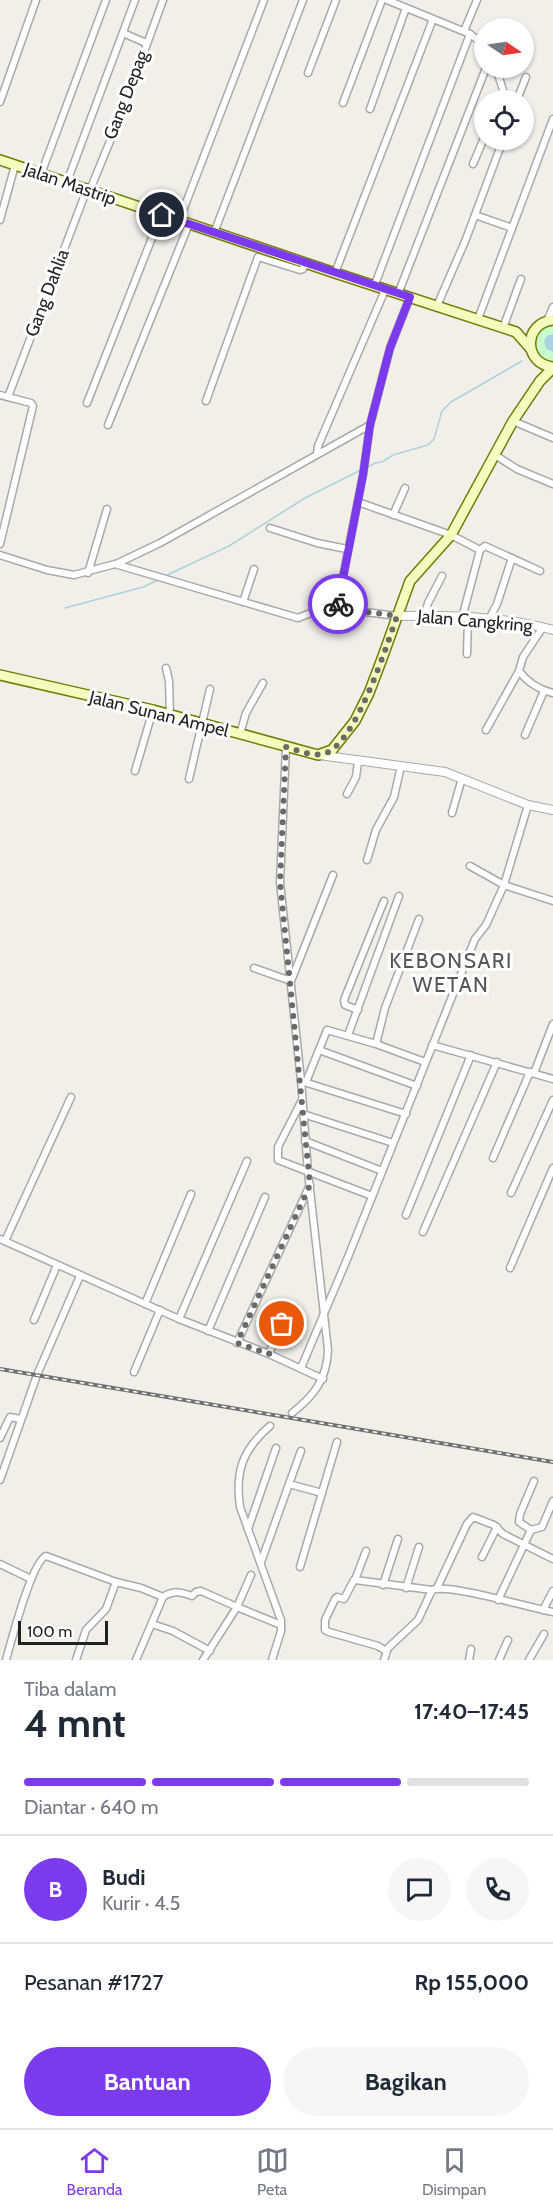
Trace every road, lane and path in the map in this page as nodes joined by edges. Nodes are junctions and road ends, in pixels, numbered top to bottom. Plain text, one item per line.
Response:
1 (36, 0) edge
2 (106, 0) edge
3 (135, 0) edge
4 (163, 0) edge
5 (264, 0) edge
6 (303, 0) edge
7 (336, 0) edge
8 (382, 0) edge
9 (387, 0) edge
10 (477, 0) edge
11 (406, 8) junction
12 (433, 19) junction
13 (466, 29) junction
14 (123, 33) junction
15 (474, 36) edge
16 (146, 43) junction
17 (308, 73) dead end
18 (482, 78) edge
19 (0, 101) edge
20 (343, 103) dead end
21 (370, 109) dead end
22 (553, 119) edge
23 (479, 150) edge
24 (499, 150) edge
25 (0, 160) edge
26 (473, 164) dead end
27 (15, 165) junction
28 (42, 174) junction
29 (67, 182) junction
30 (89, 189) junction
31 (162, 215) junction
32 (475, 215) junction
33 (0, 220) edge
34 (179, 221) junction
35 (189, 224) junction
36 (512, 228) junction
37 (214, 232) junction
38 (262, 253) junction
39 (335, 273) junction
40 (521, 279) dead end
41 (374, 286) junction
42 (385, 290) junction
43 (398, 294) junction
44 (410, 297) junction
45 (437, 306) junction
46 (553, 307) edge
47 (478, 319) junction
48 (551, 320) edge
49 (503, 328) junction
50 (535, 328) junction
51 (516, 332) junction
52 (530, 348) junction
53 (540, 364) junction
54 (553, 367) edge
55 (540, 381) junction
56 (0, 395) edge
57 (8, 397) junction
58 (206, 401) dead end
59 (87, 403) dead end
60 (513, 421) junction
61 (108, 425) dead end
62 (370, 425) junction
63 (553, 438) edge
64 (317, 454) junction
65 (495, 455) junction
66 (553, 484) edge
67 (405, 488) dead end
68 (358, 502) junction
69 (107, 509) dead end
70 (393, 515) junction
71 (270, 528) dead end
72 (451, 535) junction
73 (0, 544) edge
74 (347, 549) junction
75 (480, 550) junction
76 (0, 555) edge
77 (512, 558) junction
78 (115, 564) junction
79 (254, 569) dead end
80 (540, 571) dead end
81 (88, 573) junction
82 (442, 576) dead end
83 (243, 602) junction
84 (337, 608) junction
85 (424, 615) junction
86 (397, 616) junction
87 (465, 618) junction
88 (489, 620) junction
89 (543, 627) junction
90 (553, 630) edge
91 (467, 654) dead end
92 (165, 668) dead end
93 (519, 671) junction
94 (0, 675) edge
95 (263, 683) dead end
96 (210, 689) dead end
97 (544, 691) junction
98 (553, 693) edge
99 (153, 710) junction
100 (170, 715) junction
101 (202, 724) junction
102 (486, 730) dead end
103 (240, 734) junction
104 (525, 735) dead end
105 (339, 743) junction
106 (286, 747) junction
107 (318, 755) junction
108 (344, 760) junction
109 (358, 762) junction
110 (401, 766) junction
111 (135, 771) dead end
112 (462, 778) junction
113 (189, 779) dead end
114 (347, 794) dead end
115 (528, 806) junction
116 (553, 810) edge
117 (452, 813) dead end
118 (368, 860) dead end
119 (470, 866) dead end
120 (333, 874) dead end
121 (504, 885) junction
122 (399, 896) dead end
123 (384, 901) dead end
124 (553, 901) edge
125 (419, 919) dead end
126 (254, 968) dead end
127 (291, 981) junction
128 (358, 1010) junction
129 (553, 1024) edge
130 (348, 1035) junction
131 (376, 1044) junction
132 (432, 1045) junction
133 (319, 1050) junction
134 (471, 1055) junction
135 (425, 1062) junction
136 (497, 1062) junction
137 (532, 1073) junction
138 (553, 1079) edge
139 (303, 1081) junction
140 (417, 1086) junction
141 (70, 1097) dead end
142 (302, 1099) junction
143 (553, 1100) edge
144 (303, 1114) junction
145 (406, 1114) junction
146 (306, 1141) junction
147 (393, 1143) junction
148 (493, 1158) dead end
149 (247, 1161) dead end
150 (553, 1168) edge
151 (382, 1171) junction
152 (308, 1172) junction
153 (310, 1185) junction
154 (511, 1193) dead end
155 (191, 1194) dead end
156 (372, 1196) junction
157 (265, 1197) dead end
158 (406, 1215) dead end
159 (423, 1232) dead end
160 (2, 1240) edge
161 (57, 1265) junction
162 (510, 1268) dead end
163 (80, 1276) junction
164 (145, 1304) junction
165 (288, 1306) dead end
166 (159, 1310) junction
167 (324, 1316) junction
168 (179, 1319) junction
169 (34, 1320) dead end
170 (208, 1331) junction
171 (237, 1343) junction
172 (269, 1354) junction
173 (301, 1368) junction
174 (134, 1372) dead end
175 (323, 1379) junction
176 (292, 1413) dead end
177 (20, 1419) junction
178 (270, 1426) dead end
179 (0, 1438) edge
180 (337, 1442) dead end
181 (276, 1448) dead end
182 (301, 1451) dead end
183 (0, 1480) edge
184 (534, 1481) dead end
185 (289, 1484) junction
186 (322, 1493) junction
187 (553, 1501) edge
188 (496, 1527) junction
189 (248, 1529) junction
190 (531, 1530) junction
191 (398, 1539) dead end
192 (524, 1545) junction
193 (419, 1547) dead end
194 (366, 1551) dead end
195 (482, 1557) dead end
196 (553, 1559) edge
197 (260, 1562) junction
198 (0, 1564) edge
199 (300, 1567) dead end
200 (251, 1575) dead end
201 (31, 1579) junction
202 (354, 1580) junction
203 (116, 1582) junction
204 (383, 1585) junction
205 (406, 1588) junction
206 (435, 1589) junction
207 (553, 1591) edge
208 (163, 1597) junction
209 (498, 1600) junction
210 (237, 1607) junction
211 (543, 1610) junction
212 (553, 1612) edge
213 (152, 1624) junction
214 (281, 1626) junction
215 (544, 1634) dead end
216 (508, 1640) dead end
217 (471, 1649) dead end
218 (210, 1651) junction
219 (387, 1651) junction
220 (6, 1660) edge
221 (76, 1660) edge
222 (136, 1660) edge
223 (203, 1660) edge
224 (272, 1660) edge
225 (384, 1660) edge
226 (469, 1660) edge
227 (499, 1660) edge
228 (529, 1660) edge

1 - 19 street
2 - 28 street
3 - 14 street
4 - 16 street, Gang Depag
5 - 34 street
6 - 37 street
7 - 17 street
8 - 20 street
9 - 11 street
10 - 13 street
11 - 12 street
11 - 21 street
12 - 13 street
12 - 39 street
13 - 15 street
13 - 41 street
14 - 16 street
14 - 29 street
16 - 30 street, Gang Depag
18 - 43 street
22 - 36 street
23 - 26 street
24 - 32 street
25 - 27 main road, Jalan Mastrip
27 - 28 main road, Jalan Mastrip
27 - 33 street
28 - 29 main road, Jalan Mastrip
29 - 30 main road, Jalan Mastrip
30 - 31 main road, Jalan Mastrip
30 - 57 street, Gang Dahlia
31 - 34 main road, Jalan Mastrip
31 - 59 street
32 - 36 street
32 - 45 street
34 - 35 main road, Jalan Mastrip
35 - 37 main road, Jalan Mastrip
35 - 61 street
36 - 47 street
37 - 38 main road, Jalan Mastrip
38 - 39 main road, Jalan Mastrip
38 - 58 street
39 - 41 main road, Jalan Mastrip
40 - 49 street
41 - 42 main road, Jalan Mastrip
42 - 43 main road, Jalan Mastrip
42 - 64 street
43 - 44 main road, Jalan Mastrip
44 - 45 main road, Jalan Mastrip
44 - 62 street
45 - 47 main road, Jalan Mastrip
46 - 48 street
47 - 49 main road, Jalan Mastrip
48 - 50 main road, Jalan Mastrip
49 - 51 main road, Jalan Mastrip
50 - 51 main road, Jalan Mastrip
50 - 52 main road
51 - 52 main road
52 - 53 main road
53 - 54 main road
53 - 55 main road
54 - 55 main road
55 - 60 main road
56 - 57 street
57 - 73 street
60 - 63 street
60 - 65 main road
62 - 64 street
62 - 68 street
64 - 78 street
65 - 66 street
65 - 72 main road
67 - 70 street
68 - 70 street
68 - 74 street
69 - 81 street
70 - 72 street
71 - 74 street
72 - 75 street
72 - 86 main road
74 - 84 street
75 - 77 street
75 - 87 street
76 - 81 street
77 - 80 street
77 - 88 street
78 - 81 street
78 - 83 street
79 - 83 street
82 - 85 street
83 - 84 street
84 - 86 street
85 - 86 street, Jalan Cangkring
85 - 87 street, Jalan Cangkring
86 - 105 main road
87 - 88 street, Jalan Cangkring
87 - 91 street
88 - 89 street, Jalan Cangkring
89 - 90 street, Jalan Cangkring
89 - 93 street
92 - 100 street
93 - 97 street
93 - 102 street
94 - 99 main road, Jalan Sunan Ampel
95 - 103 street
96 - 101 street
97 - 98 street
97 - 104 street
99 - 100 main road, Jalan Sunan Ampel
99 - 111 street
100 - 101 main road, Jalan Sunan Ampel
101 - 103 main road, Jalan Sunan Ampel
101 - 113 street
103 - 106 main road, Jalan Sunan Ampel
105 - 107 main road
105 - 108 street
106 - 107 main road, Jalan Sunan Ampel
106 - 127 street
107 - 108 street
108 - 109 street
109 - 110 street
109 - 114 street
110 - 112 street
110 - 118 street
112 - 115 street
112 - 117 street
115 - 116 street
115 - 121 street
119 - 121 street
120 - 127 street
121 - 124 street
121 - 132 street
122 - 128 street
123 - 128 street
125 - 131 street
126 - 127 street
127 - 139 street
128 - 130 street
129 - 137 street
130 - 131 street
130 - 133 street
131 - 135 street
132 - 134 street
132 - 135 street
133 - 139 street
133 - 140 street
134 - 136 street
134 - 158 street
135 - 140 street
136 - 137 street
136 - 159 street
137 - 138 street
137 - 148 street
139 - 142 street
139 - 145 street
140 - 145 street
141 - 160 street
142 - 144 street
142 - 152 street
143 - 154 street
144 - 146 street
144 - 147 street
145 - 147 street
146 - 151 street
146 - 152 street
147 - 151 street
149 - 168 street
150 - 162 street
151 - 156 street
152 - 153 street
152 - 156 street
153 - 167 street
153 - 171 street
155 - 164 street
156 - 167 street
157 - 170 street
160 - 161 street
161 - 163 street
161 - 169 street
163 - 164 street
163 - 177 street
164 - 166 street
165 - 172 street
166 - 168 street
166 - 174 street
167 - 173 street
167 - 175 street
168 - 170 street
170 - 171 street
171 - 172 street
172 - 173 street
173 - 175 street
175 - 176 street
177 - 179 street
177 - 183 street
178 - 189 street
180 - 186 street
181 - 189 street
182 - 185 street
184 - 190 street
185 - 186 street
185 - 197 street
186 - 199 street
187 - 190 street
188 - 192 street
188 - 195 street
188 - 206 street
189 - 197 street
190 - 192 street
191 - 204 street
192 - 196 street
192 - 209 street
193 - 205 street
194 - 202 street
197 - 214 street
198 - 201 street
200 - 210 street
201 - 203 street
201 - 220 street
202 - 204 street
202 - 219 street
203 - 208 street
203 - 221 street
204 - 205 street
205 - 206 street
206 - 209 street
206 - 219 street
207 - 211 street
208 - 210 street
208 - 213 street
209 - 211 street
210 - 214 street
210 - 218 street
211 - 212 street
213 - 218 street
213 - 222 street
214 - 224 street
215 - 228 street
216 - 227 street
217 - 226 street
218 - 223 street
219 - 225 street

